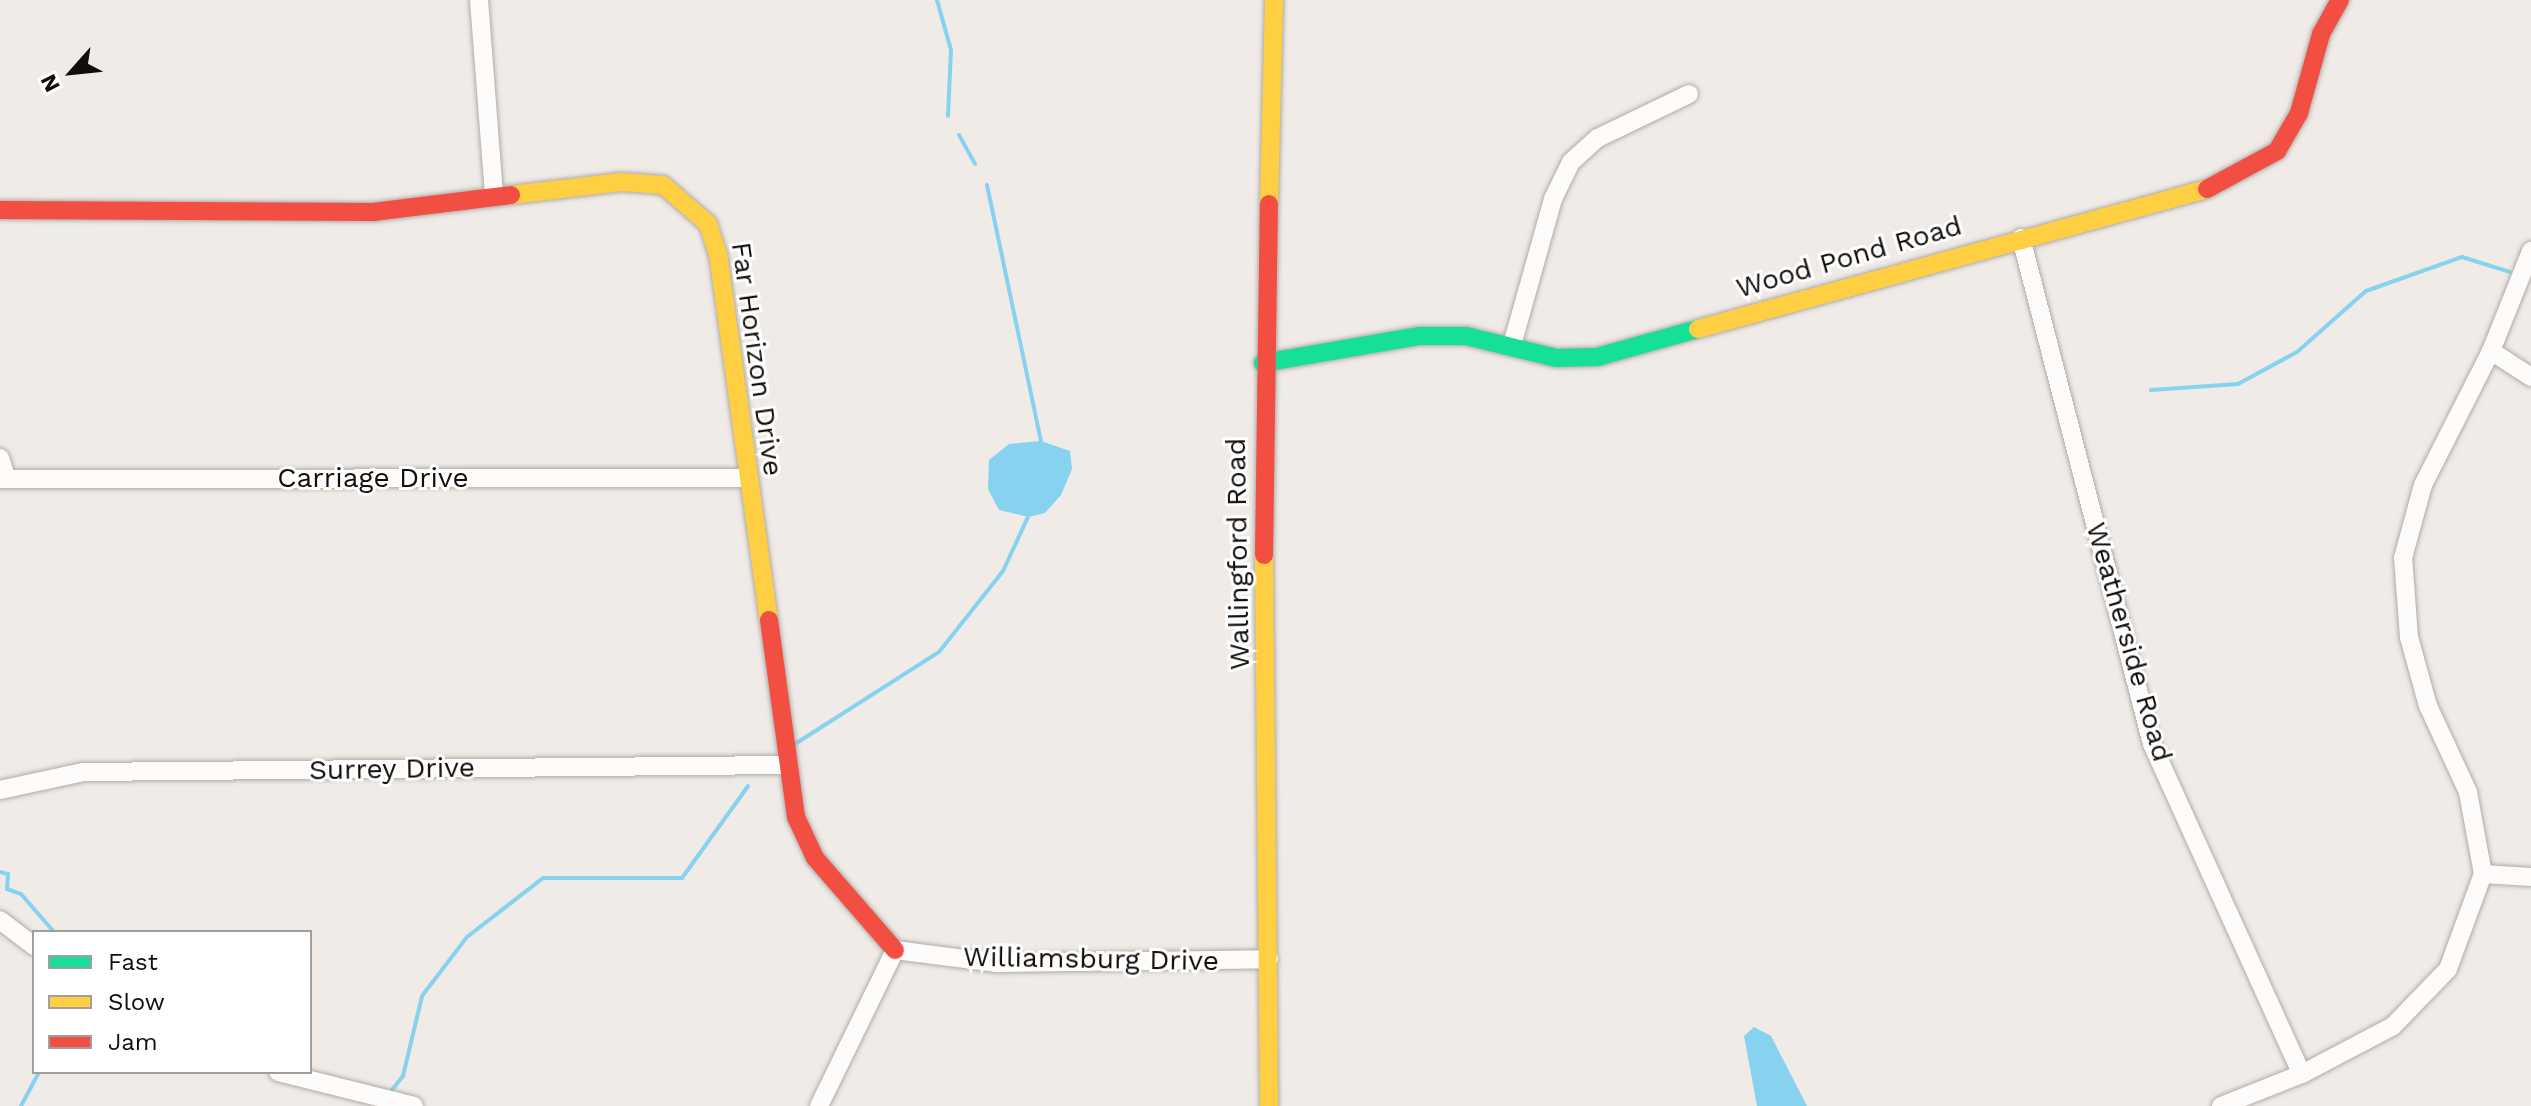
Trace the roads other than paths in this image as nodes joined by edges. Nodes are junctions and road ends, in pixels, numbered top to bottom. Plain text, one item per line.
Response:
1 (479, 0) edge
2 (1274, 0) edge
3 (2340, 0) edge
4 (1689, 94) dead end
5 (494, 196) junction
6 (0, 210) edge
7 (2021, 238) junction
8 (2531, 251) edge
9 (1512, 345) junction
10 (2491, 351) junction
11 (1263, 363) junction
12 (2531, 377) edge
13 (0, 458) edge
14 (746, 478) junction
15 (3, 479) edge
16 (786, 765) junction
17 (0, 790) edge
18 (2483, 874) junction
19 (2531, 877) edge
20 (0, 920) edge
21 (32, 944) edge
22 (895, 950) junction
23 (1269, 959) junction
24 (286, 1074) edge
25 (2302, 1074) junction
26 (414, 1106) edge
27 (819, 1106) edge
28 (1269, 1106) edge
29 (2221, 1106) edge

1 - 5 street
2 - 11 street, Wallingford Road
3 - 7 street, Wood Pond Road
4 - 9 street
5 - 6 street, Far Horizon Drive
5 - 14 street, Far Horizon Drive
7 - 9 street, Wood Pond Road
7 - 25 street, Weatherside Road
8 - 10 street
9 - 11 street, Wood Pond Road
10 - 12 street
10 - 18 street
11 - 23 street, Wallingford Road
13 - 15 street
14 - 15 street, Carriage Drive
14 - 16 street, Far Horizon Drive
16 - 17 street, Surrey Drive
16 - 22 street, Far Horizon Drive
18 - 19 street
18 - 25 street
20 - 21 street
22 - 23 street, Williamsburg Drive
22 - 27 street
23 - 28 street, Wallingford Road
24 - 26 street
25 - 29 street

